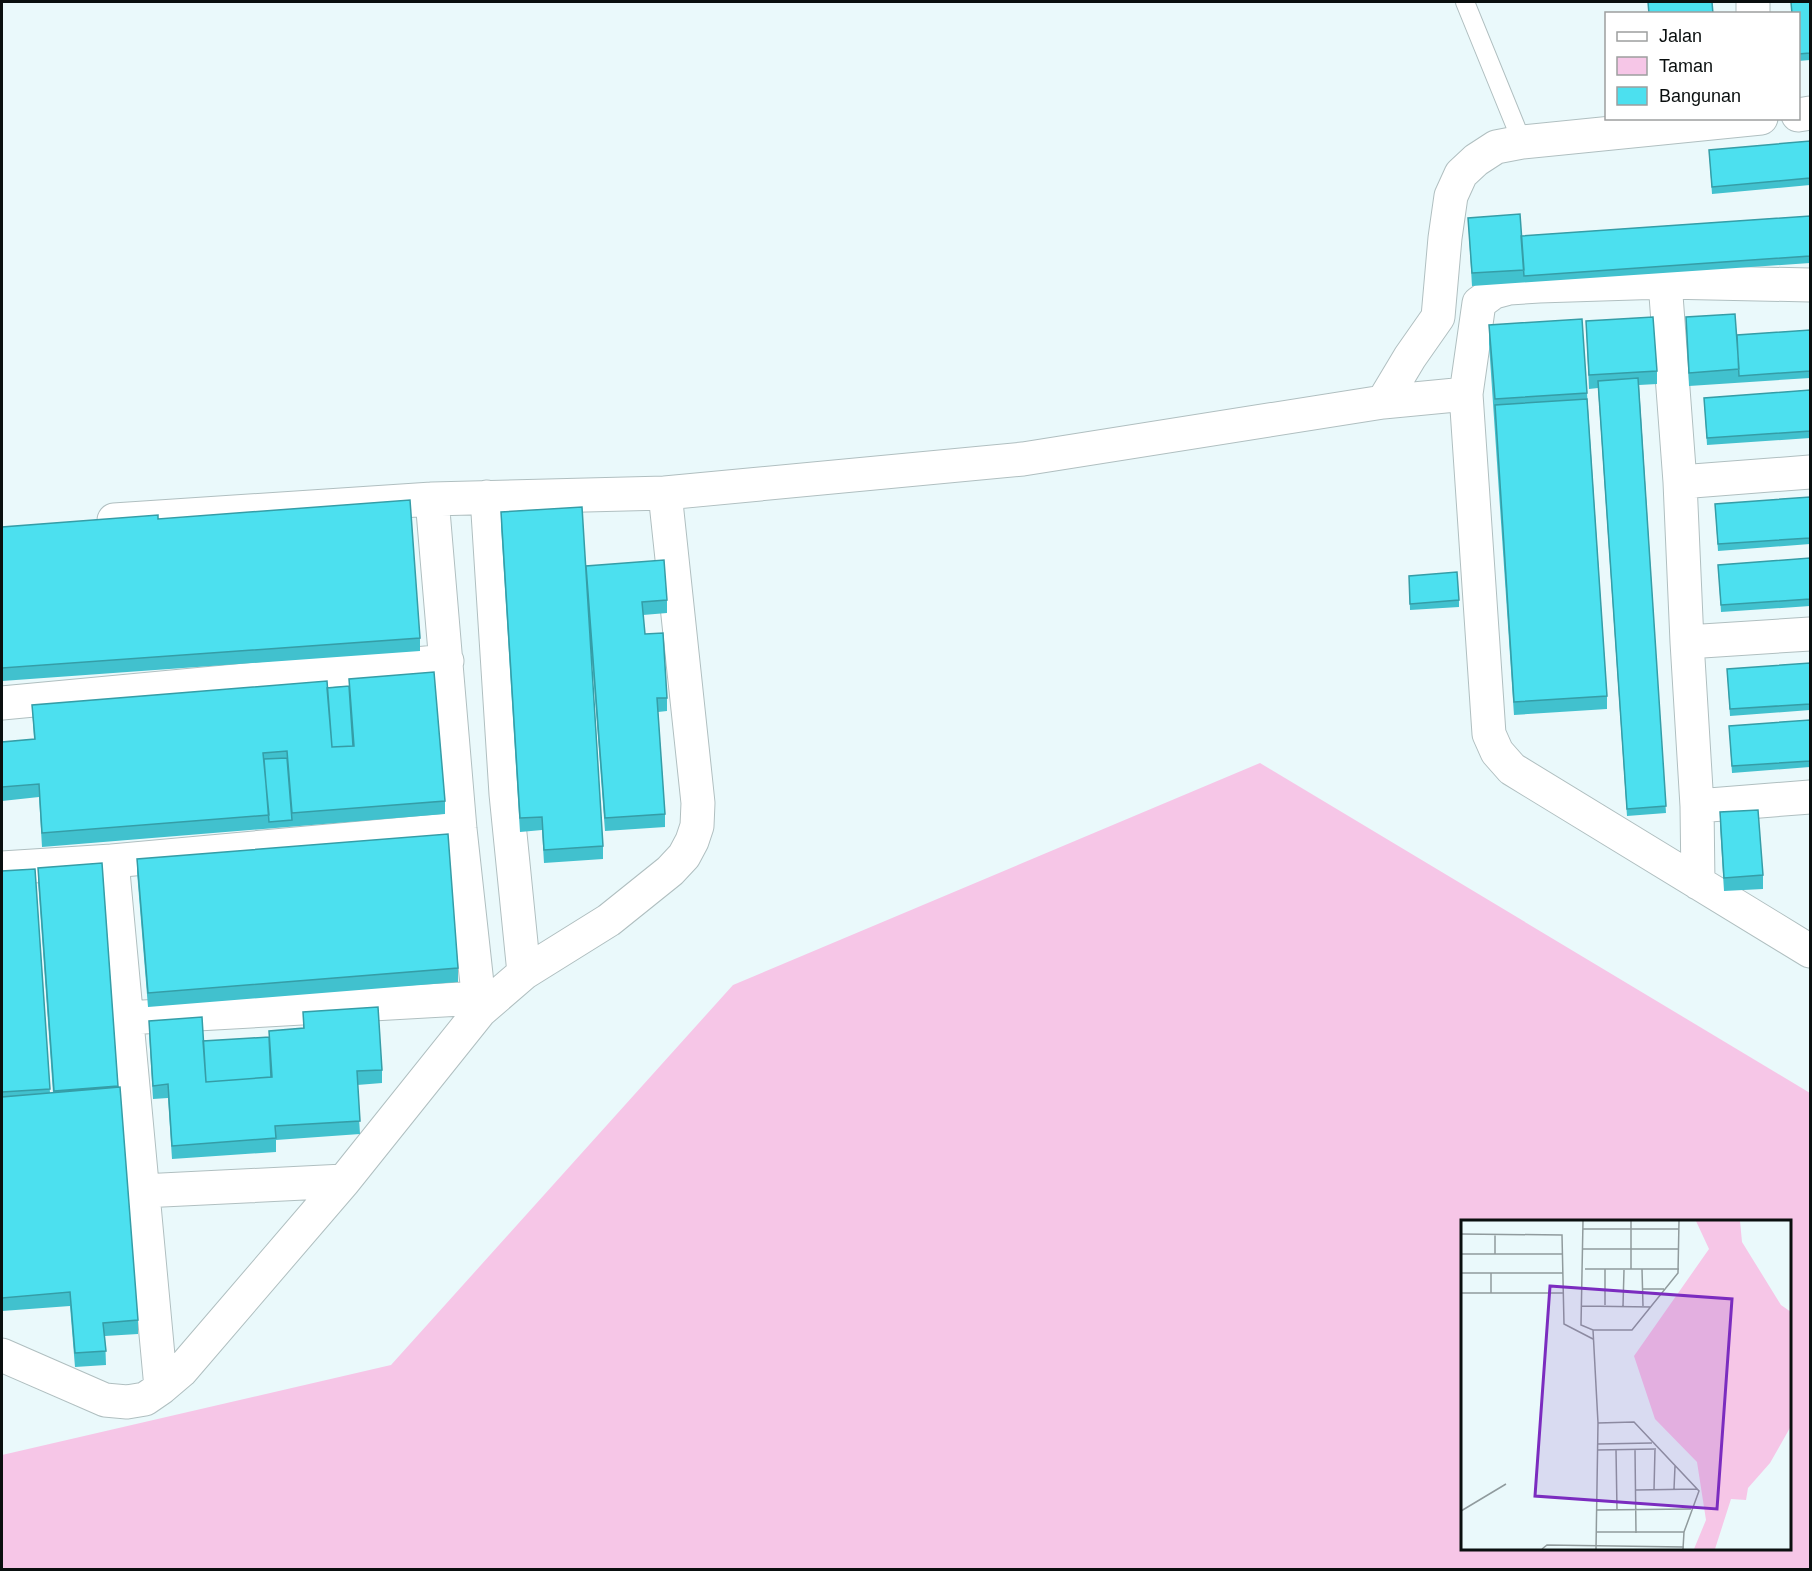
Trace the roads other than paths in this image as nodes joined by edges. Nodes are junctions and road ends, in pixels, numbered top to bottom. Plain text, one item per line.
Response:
1 (1466, 2) edge
2 (1741, 120) edge
3 (1522, 142) junction
4 (1665, 282) junction
5 (1810, 285) edge
6 (1438, 317) junction
7 (1474, 336) junction
8 (1466, 394) junction
9 (1383, 402) junction
10 (1810, 472) edge
11 (1680, 482) junction
12 (665, 493) junction
13 (487, 497) junction
14 (432, 499) junction
15 (85, 521) edge
16 (1810, 634) edge
17 (1687, 642) junction
18 (447, 661) junction
19 (2, 703) edge
20 (1810, 798) edge
21 (1697, 806) junction
22 (460, 830) junction
23 (112, 861) junction
24 (2, 868) edge
25 (1698, 883) junction
26 (1810, 951) edge
27 (524, 973) junction
28 (480, 1004) junction
29 (126, 1018) junction
30 (344, 1181) junction
31 (142, 1191) junction
32 (2, 1355) edge
33 (161, 1388) junction

1 - 3 lane
2 - 3 street
3 - 6 street
4 - 5 street
4 - 7 street
4 - 11 street
6 - 7 street
6 - 9 street
7 - 8 street
8 - 9 street
8 - 25 street
9 - 12 street
10 - 11 street
11 - 17 street
12 - 13 street
12 - 27 street
13 - 14 street
13 - 27 street
14 - 15 street
14 - 18 street
16 - 17 street
17 - 21 street
18 - 19 street
18 - 22 street
20 - 21 street
21 - 25 street
22 - 23 street
22 - 28 street
23 - 24 street
23 - 29 street
25 - 26 street
27 - 28 street
28 - 29 street
28 - 30 street
29 - 31 street
30 - 31 street
30 - 33 street
31 - 33 street
32 - 33 street

